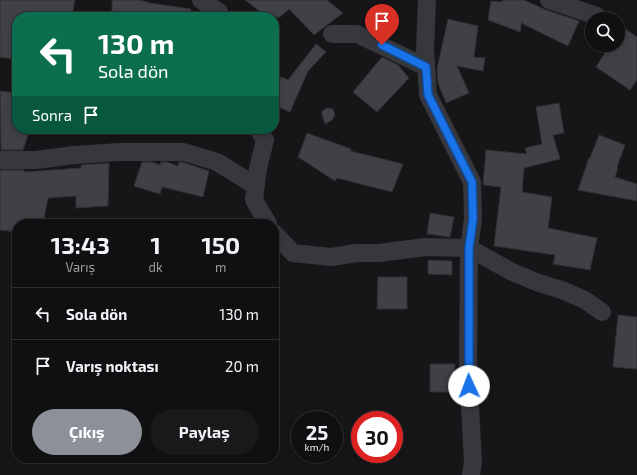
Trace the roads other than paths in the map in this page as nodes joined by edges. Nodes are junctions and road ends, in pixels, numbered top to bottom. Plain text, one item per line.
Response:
1 (201, 0) edge
2 (427, 0) edge
3 (550, 0) edge
4 (219, 12) edge
5 (585, 12) edge
6 (332, 34) dead end
7 (426, 67) junction
8 (261, 134) edge
9 (0, 160) edge
10 (256, 186) junction
11 (265, 219) edge
12 (279, 238) edge
13 (469, 248) junction
14 (602, 312) dead end
15 (472, 475) edge

1 - 4 street
2 - 7 street
3 - 5 street
6 - 7 street
7 - 13 street
8 - 10 street
9 - 10 street
10 - 11 street
12 - 13 street
13 - 14 street
13 - 15 street

